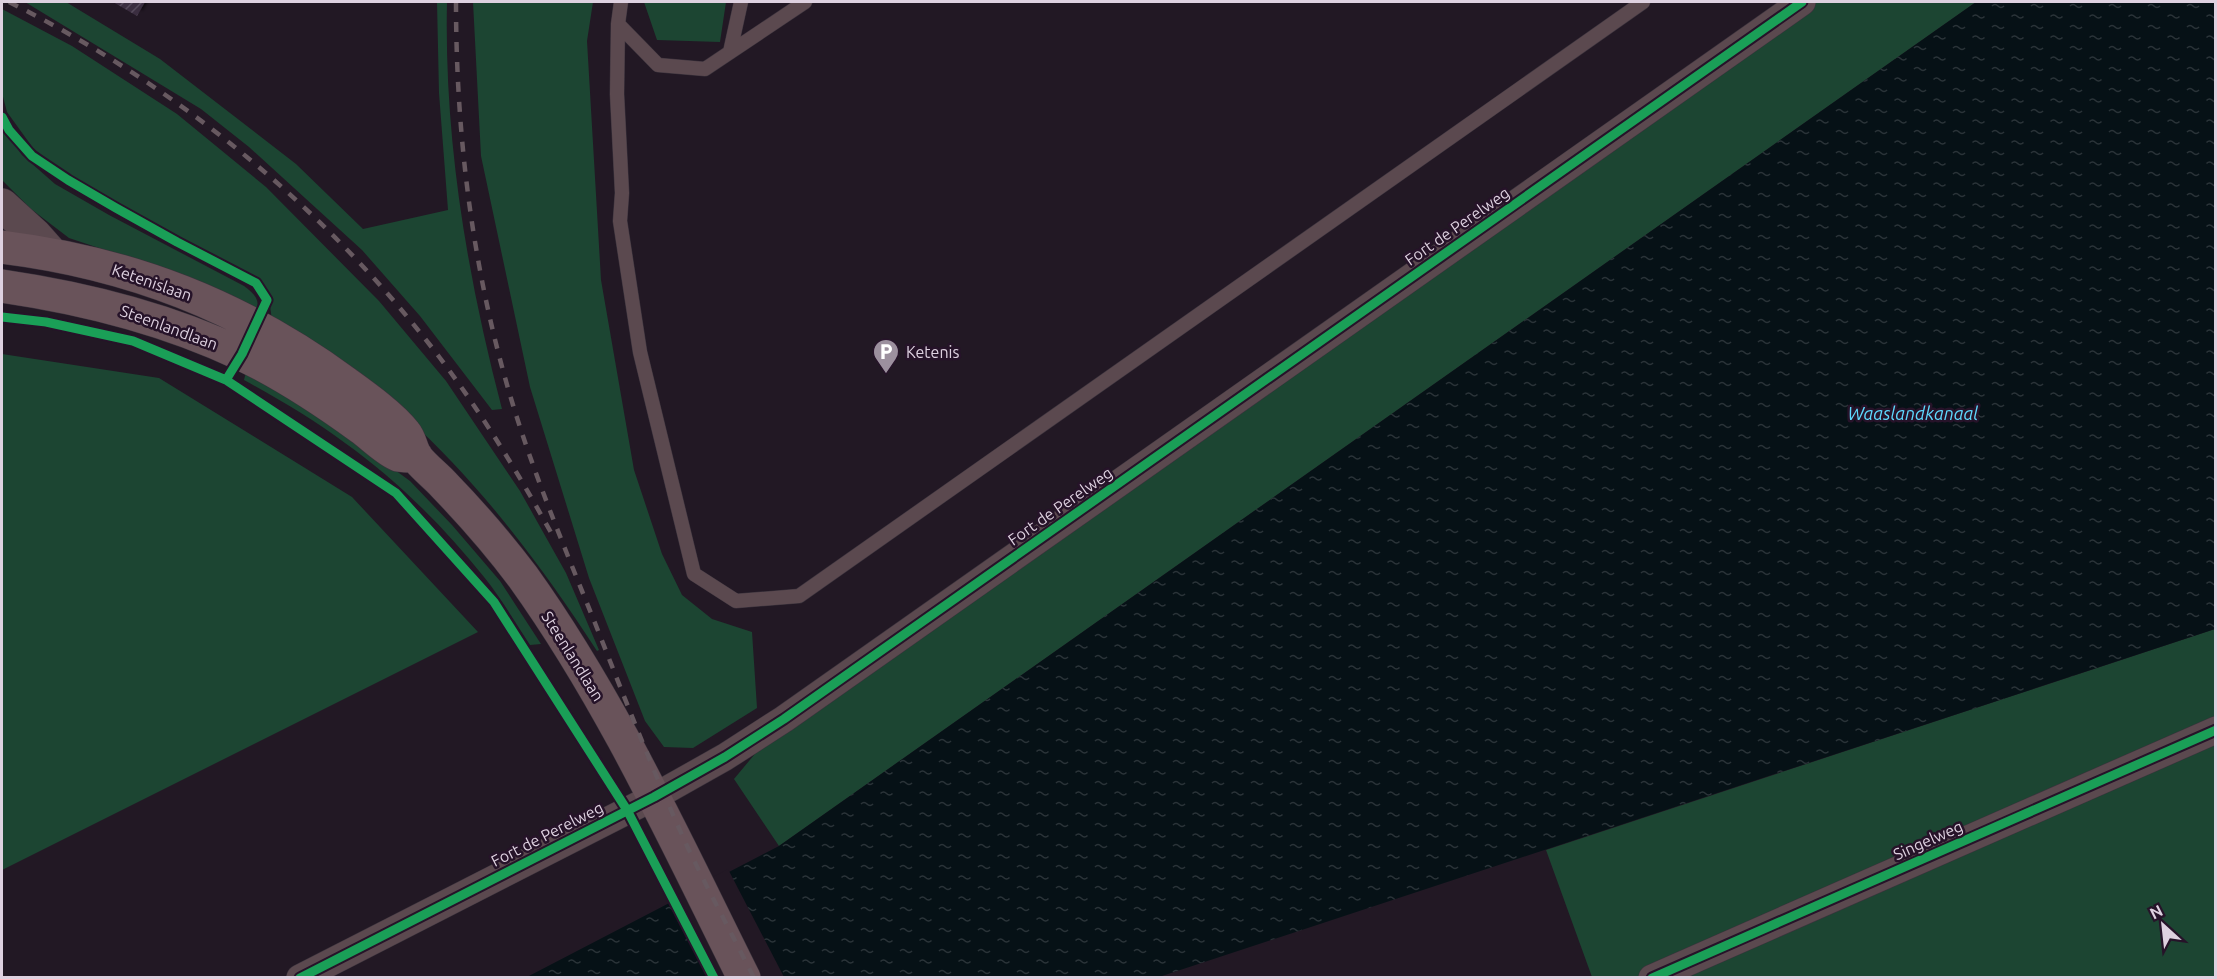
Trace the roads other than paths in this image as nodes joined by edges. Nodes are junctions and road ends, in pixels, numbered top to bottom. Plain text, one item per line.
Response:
1 (621, 2) edge
2 (741, 2) edge
3 (805, 2) edge
4 (1643, 2) edge
5 (1802, 2) edge
6 (618, 24) junction
7 (730, 52) junction
8 (2, 205) edge
9 (2, 248) edge
10 (51, 253) junction
11 (2, 286) edge
12 (292, 346) joint
13 (416, 456) junction
14 (2216, 730) edge
15 (654, 797) junction
16 (300, 978) edge
17 (744, 978) edge
18 (1652, 978) edge

1 - 6 lane
2 - 7 lane
3 - 7 lane
4 - 6 lane
5 - 15 street, Fort de Perelweg
6 - 7 lane
8 - 10 street
9 - 10 main road, Ketenislaan
10 - 12 main road, Ketenislaan
11 - 13 main road, Steenlandlaan
12 - 13 main road, Steenlandlaan
13 - 15 main road, Steenlandlaan
14 - 18 street, Singelweg
15 - 16 street, Fort de Perelweg
15 - 17 main road, Steenlandlaan

